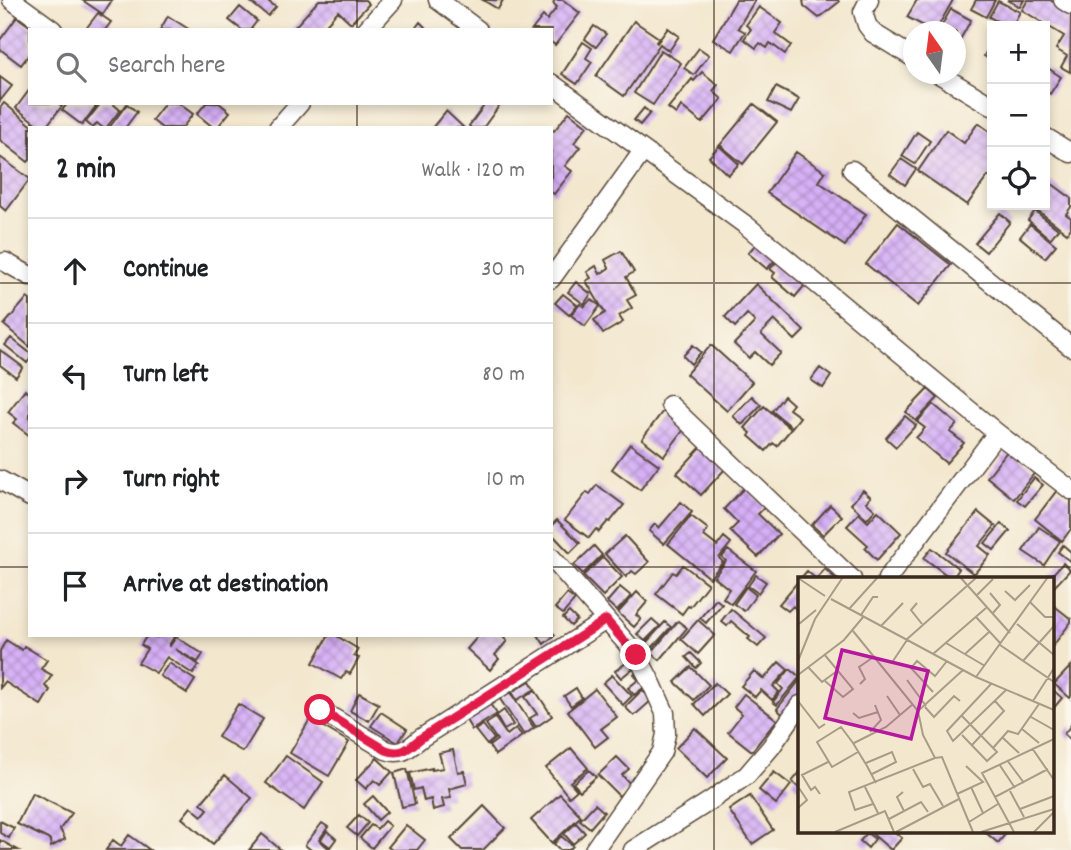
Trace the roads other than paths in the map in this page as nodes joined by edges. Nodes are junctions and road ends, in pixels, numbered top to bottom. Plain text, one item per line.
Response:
1 (12, 0) edge
2 (393, 0) edge
3 (438, 0) edge
4 (869, 0) edge
5 (1063, 0) edge
6 (1071, 5) edge
7 (50, 28) edge
8 (368, 28) edge
9 (475, 28) edge
10 (903, 51) edge
11 (553, 84) edge
12 (956, 84) edge
13 (987, 103) edge
14 (298, 105) edge
15 (280, 126) edge
16 (1050, 140) edge
17 (643, 151) junction
18 (1071, 153) edge
19 (852, 170) dead end
20 (2, 261) edge
21 (28, 275) edge
22 (553, 276) edge
23 (1071, 347) edge
24 (670, 405) dead end
25 (997, 433) junction
26 (0, 480) edge
27 (1071, 490) edge
28 (28, 496) edge
29 (553, 560) edge
30 (850, 577) edge
31 (889, 577) edge
32 (606, 620) junction
33 (798, 708) edge
34 (320, 710) dead end
35 (594, 850) edge
36 (633, 850) edge

1 - 7 street
2 - 8 street
3 - 9 street
4 - 10 street
5 - 6 street
11 - 17 street
12 - 13 street
14 - 15 street
16 - 18 street
17 - 22 street
17 - 25 street
19 - 23 street
20 - 21 street
24 - 30 street
25 - 27 street
25 - 31 street
26 - 28 street
29 - 32 street
32 - 34 street
32 - 35 street
33 - 36 street

